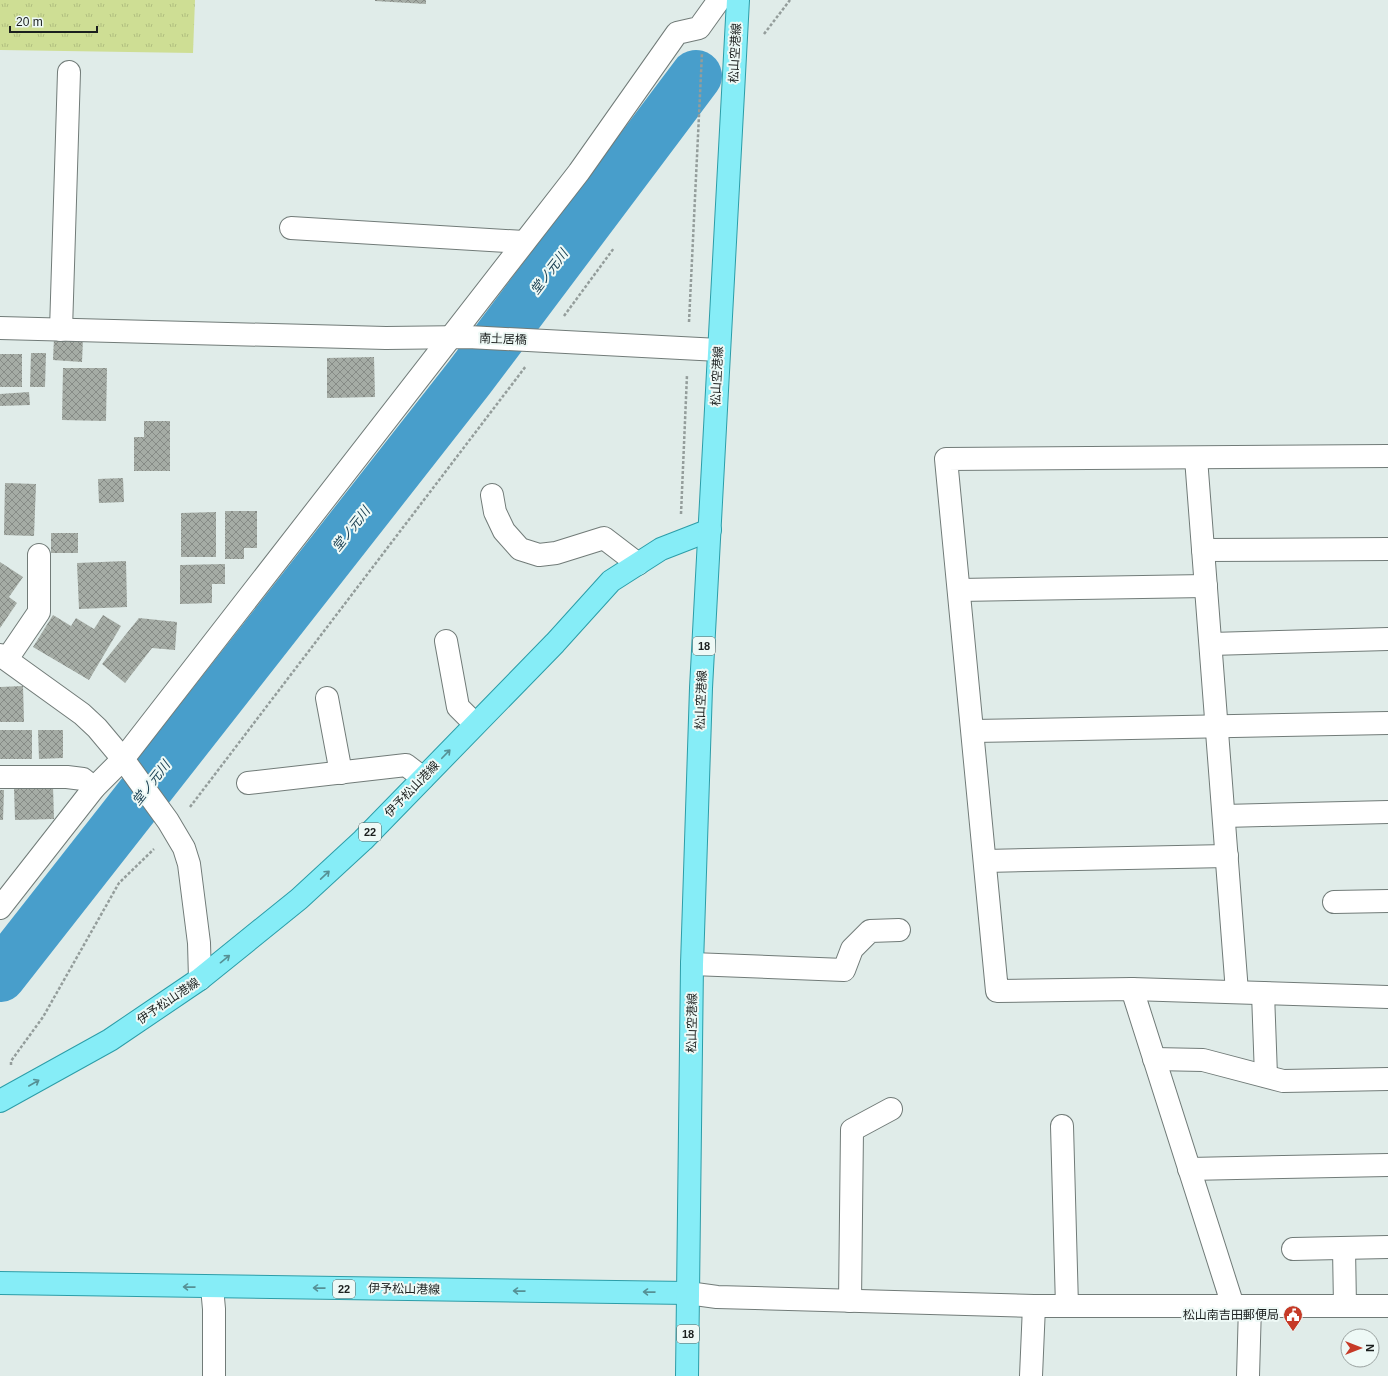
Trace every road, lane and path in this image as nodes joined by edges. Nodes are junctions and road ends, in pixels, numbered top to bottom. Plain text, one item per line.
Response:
1 (719, 0) edge
2 (738, 0) edge
3 (69, 72) dead end
4 (291, 228) dead end
5 (524, 242) junction
6 (614, 248) dead end
7 (0, 328) edge
8 (61, 330) junction
9 (459, 337) junction
10 (542, 340) junction
11 (719, 350) junction
12 (1388, 456) edge
13 (1196, 458) junction
14 (492, 494) dead end
15 (710, 530) junction
16 (1388, 549) edge
17 (1203, 550) junction
18 (39, 555) dead end
19 (638, 564) junction
20 (1206, 586) junction
21 (959, 590) junction
22 (1388, 639) edge
23 (446, 642) dead end
24 (1210, 644) junction
25 (3, 657) edge
26 (327, 698) dead end
27 (1388, 723) edge
28 (475, 724) junction
29 (1217, 727) junction
30 (972, 731) junction
31 (125, 762) junction
32 (341, 773) junction
33 (0, 777) edge
34 (423, 778) junction
35 (248, 783) dead end
36 (94, 788) junction
37 (1388, 812) edge
38 (1224, 816) junction
39 (170, 825) junction
40 (1227, 856) junction
41 (985, 861) junction
42 (1388, 901) edge
43 (1334, 902) dead end
44 (0, 908) edge
45 (899, 930) dead end
46 (692, 964) junction
47 (200, 980) junction
48 (1132, 989) junction
49 (1237, 992) junction
50 (1263, 993) junction
51 (1388, 996) edge
52 (1154, 1059) junction
53 (1266, 1076) junction
54 (1388, 1078) edge
55 (6, 1098) edge
56 (891, 1109) dead end
57 (1062, 1126) dead end
58 (1388, 1165) edge
59 (1189, 1169) junction
60 (1388, 1247) edge
61 (1344, 1248) junction
62 (1293, 1249) dead end
63 (0, 1283) edge
64 (212, 1287) junction
65 (688, 1293) junction
66 (850, 1302) junction
67 (1034, 1306) junction
68 (1067, 1306) junction
69 (1242, 1306) junction
70 (1345, 1306) junction
71 (1388, 1306) edge
72 (214, 1376) edge
73 (687, 1376) edge
74 (1031, 1376) edge
75 (1248, 1376) edge

1 - 5 street
2 - 11 main road, 松山空港線 / 18
3 - 8 street
4 - 5 street
5 - 9 street
6 - 10 path
7 - 8 street, 南土居橋
8 - 9 street, 南土居橋
9 - 10 street, 南土居橋
9 - 31 street
10 - 11 street, 南土居橋
10 - 39 path
11 - 15 main road, 松山空港線 / 18
12 - 13 street
13 - 17 street
13 - 21 street
14 - 19 street
15 - 19 main road, 伊予松山港線 / 22
15 - 46 main road, 松山空港線 / 18
16 - 17 street
17 - 20 street
18 - 25 street
19 - 28 main road, 伊予松山港線 / 22
20 - 21 street
20 - 24 street
21 - 30 street
22 - 24 street
23 - 28 street
24 - 29 street
25 - 31 street
26 - 32 street
27 - 29 street
34 -> 28 main road, 伊予松山港線 / 22
29 - 30 street
29 - 38 street
30 - 41 street
31 - 36 street
31 - 39 street
32 - 34 street
32 - 35 street
33 - 36 street
47 -> 34 main road, 伊予松山港線 / 22
36 - 44 street
37 - 38 street
38 - 40 street
39 - 47 street
39 - 55 path
40 - 41 street
40 - 49 street
41 - 48 street
42 - 43 street
45 - 46 street
46 - 65 main road, 松山空港線 / 18
55 -> 47 main road, 伊予松山港線 / 22
48 - 49 street
48 - 52 street
49 - 50 street
50 - 51 street
50 - 53 street
52 - 53 street
52 - 59 street
53 - 54 street
56 - 66 street
57 - 68 street
58 - 59 street
59 - 69 street
60 - 61 street
61 - 62 street
61 - 70 street
64 -> 63 main road, 伊予松山港線 / 22
65 -> 64 main road, 伊予松山港線 / 22
64 - 72 street
65 - 66 street
65 - 73 main road, 松山空港線 / 18
66 - 67 street
67 - 68 street
67 - 74 street
68 - 69 street
69 - 70 street
69 - 75 street
70 - 71 street

